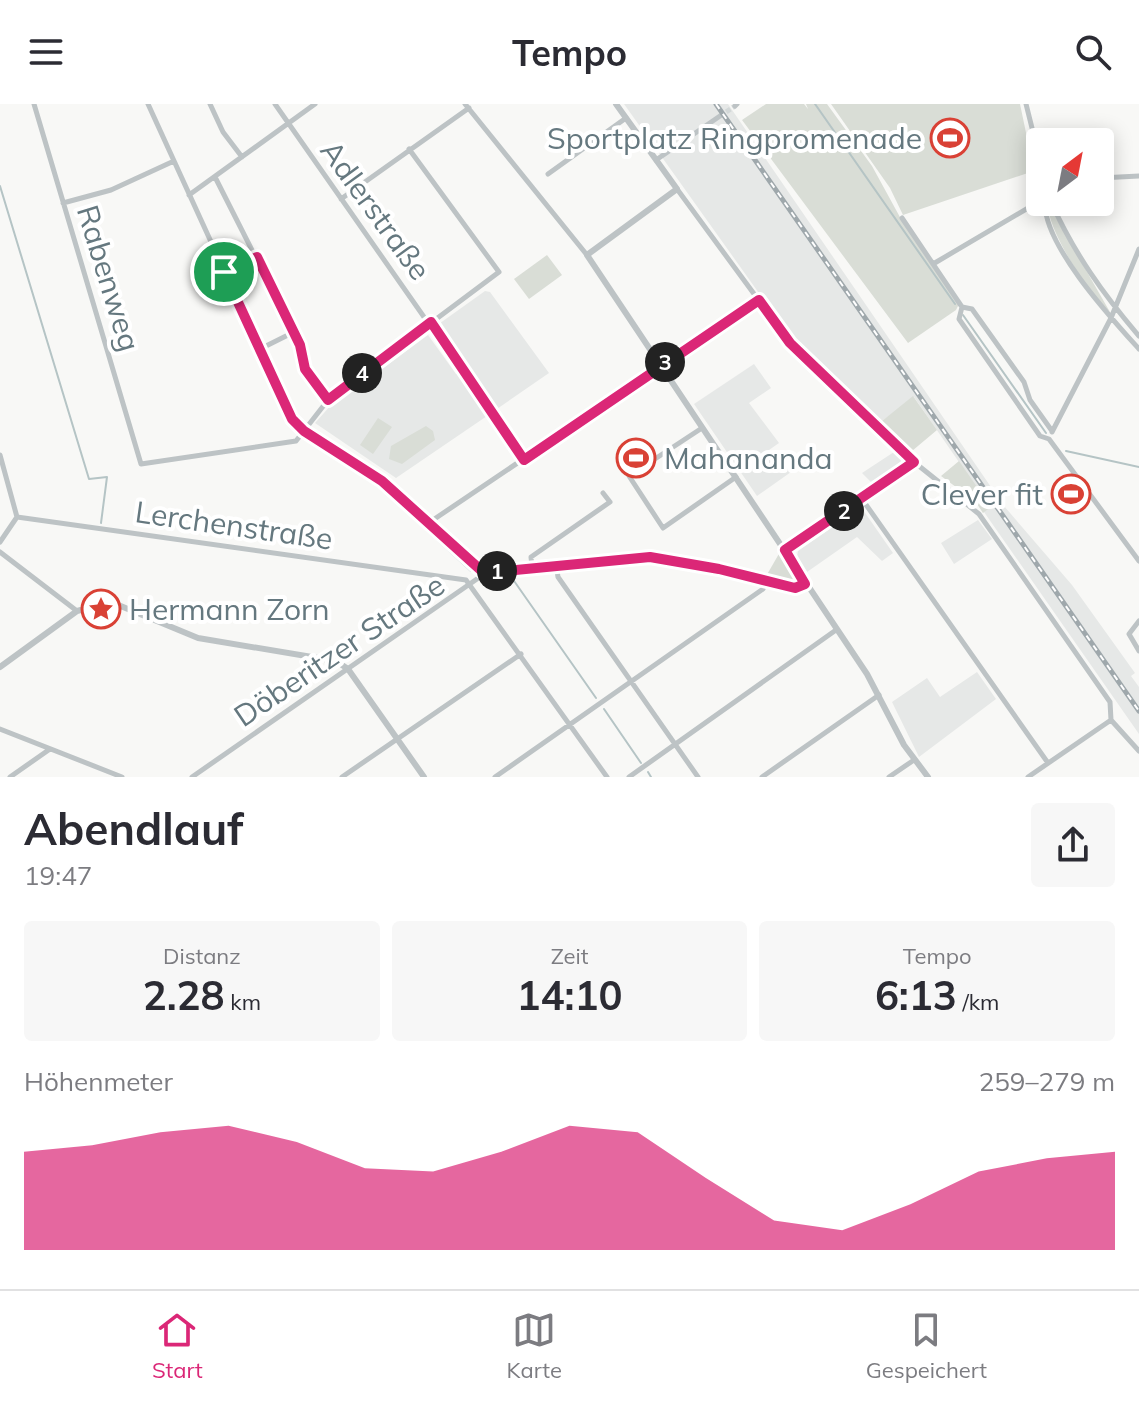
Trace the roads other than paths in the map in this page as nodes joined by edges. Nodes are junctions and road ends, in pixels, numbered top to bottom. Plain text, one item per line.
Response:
1 (34, 104) edge
2 (148, 104) edge
3 (210, 104) edge
4 (275, 104) edge
5 (315, 104) edge
6 (616, 104) edge
7 (1026, 104) edge
8 (467, 106) edge
9 (720, 116) tunnel mouth
10 (626, 118) junction
11 (288, 124) junction
12 (1032, 128) edge
13 (409, 149) junction
14 (242, 157) junction
15 (656, 160) junction
16 (174, 161) junction
17 (548, 174) dead end
18 (1139, 176) edge
19 (215, 177) junction
20 (1114, 177) edge
21 (677, 189) junction
22 (189, 195) junction
23 (341, 199) junction
24 (63, 203) junction
25 (1026, 213) edge
26 (1047, 216) edge
27 (1054, 216) edge
28 (902, 218) dead end
29 (1139, 249) edge
30 (587, 255) junction
31 (257, 257) junction
32 (936, 263) junction
33 (224, 272) junction
34 (759, 300) junction
35 (962, 307) junction
36 (1116, 308) junction
37 (1111, 318) junction
38 (431, 322) junction
39 (292, 333) junction
40 (1139, 336) edge
41 (260, 349) junction
42 (1139, 349) edge
43 (661, 366) junction
44 (328, 400) junction
45 (702, 428) junction
46 (304, 431) junction
47 (1052, 431) junction
48 (1049, 439) junction
49 (0, 455) edge
50 (524, 460) junction
51 (914, 462) junction
52 (736, 477) junction
53 (603, 493) dead end
54 (862, 499) junction
55 (17, 517) junction
56 (430, 522) junction
57 (0, 542) edge
58 (785, 550) junction
59 (0, 552) edge
60 (1139, 561) edge
61 (556, 564) junction
62 (532, 567) junction
63 (484, 573) junction
64 (766, 582) junction
65 (805, 584) junction
66 (471, 586) junction
67 (77, 611) junction
68 (1139, 621) edge
69 (836, 630) junction
70 (1139, 651) edge
71 (521, 654) junction
72 (0, 667) edge
73 (348, 669) junction
74 (632, 682) junction
75 (880, 695) junction
76 (1111, 720) junction
77 (570, 724) junction
78 (0, 729) edge
79 (398, 740) junction
80 (676, 744) junction
81 (50, 749) junction
82 (1139, 751) edge
83 (914, 760) junction
84 (1048, 763) junction
85 (10, 777) edge
86 (122, 777) edge
87 (192, 777) edge
88 (342, 777) edge
89 (424, 777) edge
90 (495, 777) edge
91 (607, 777) edge
92 (629, 777) edge
93 (698, 777) edge
94 (762, 777) edge
95 (889, 777) edge
96 (928, 777) edge
97 (1028, 777) edge

1 - 24 street, Rabenweg
2 - 16 street
3 - 14 street
4 - 11 street, Adlerstraße
5 - 11 street
6 - 10 street
7 - 12 street
8 - 13 street
8 - 30 street
9 - 15 street
10 - 15 street
10 - 17 street
11 - 14 street
11 - 23 street, Adlerstraße
13 - 23 street
13 - 38 street
14 - 19 street
15 - 21 street
16 - 22 street
16 - 24 street
18 - 20 street
19 - 22 street
19 - 31 street
21 - 30 street
21 - 34 street
22 - 33 street
23 - 38 street, Adlerstraße
24 - 46 street, Rabenweg
25 - 32 street
26 - 37 street
27 - 36 street
28 - 32 street
29 - 36 street
30 - 43 street
31 - 33 street
31 - 39 street
32 - 35 street
33 - 41 street
34 - 43 street
34 - 51 street
35 - 47 street
35 - 48 street
36 - 37 street
36 - 40 street
37 - 42 street
37 - 47 street
38 - 44 street
38 - 50 street, Adlerstraße
39 - 41 street
39 - 44 street
41 - 46 street
43 - 45 street
43 - 50 street
44 - 46 street
45 - 52 street
45 - 52 street
46 - 56 street
47 - 48 street
48 - 60 street
49 - 55 street
50 - 56 street
51 - 54 street
51 - 76 street
52 - 58 street
53 - 62 street
54 - 58 street
54 - 84 street
55 - 57 street
55 - 66 street, Lerchenstraße
56 - 63 street
58 - 65 street
59 - 67 street
61 - 62 street, Döberitzer Straße
61 - 64 street, Döberitzer Straße
61 - 74 street
62 - 63 street, Döberitzer Straße
63 - 66 street, Döberitzer Straße
64 - 65 street, Döberitzer Straße
64 - 74 street
65 - 69 street
66 - 71 street
66 - 73 street, Döberitzer Straße
67 - 72 street
67 - 73 street
68 - 70 street
69 - 75 street
69 - 80 street
71 - 77 street
71 - 79 street
73 - 79 street
73 - 87 street, Döberitzer Straße
74 - 77 street
74 - 80 street
75 - 83 street
75 - 94 street
76 - 82 street
76 - 84 street
77 - 90 street
77 - 91 street
78 - 81 street
79 - 88 street
79 - 89 street
80 - 92 street
80 - 93 street
81 - 85 street
81 - 86 street
83 - 95 street
83 - 96 street
84 - 97 street

